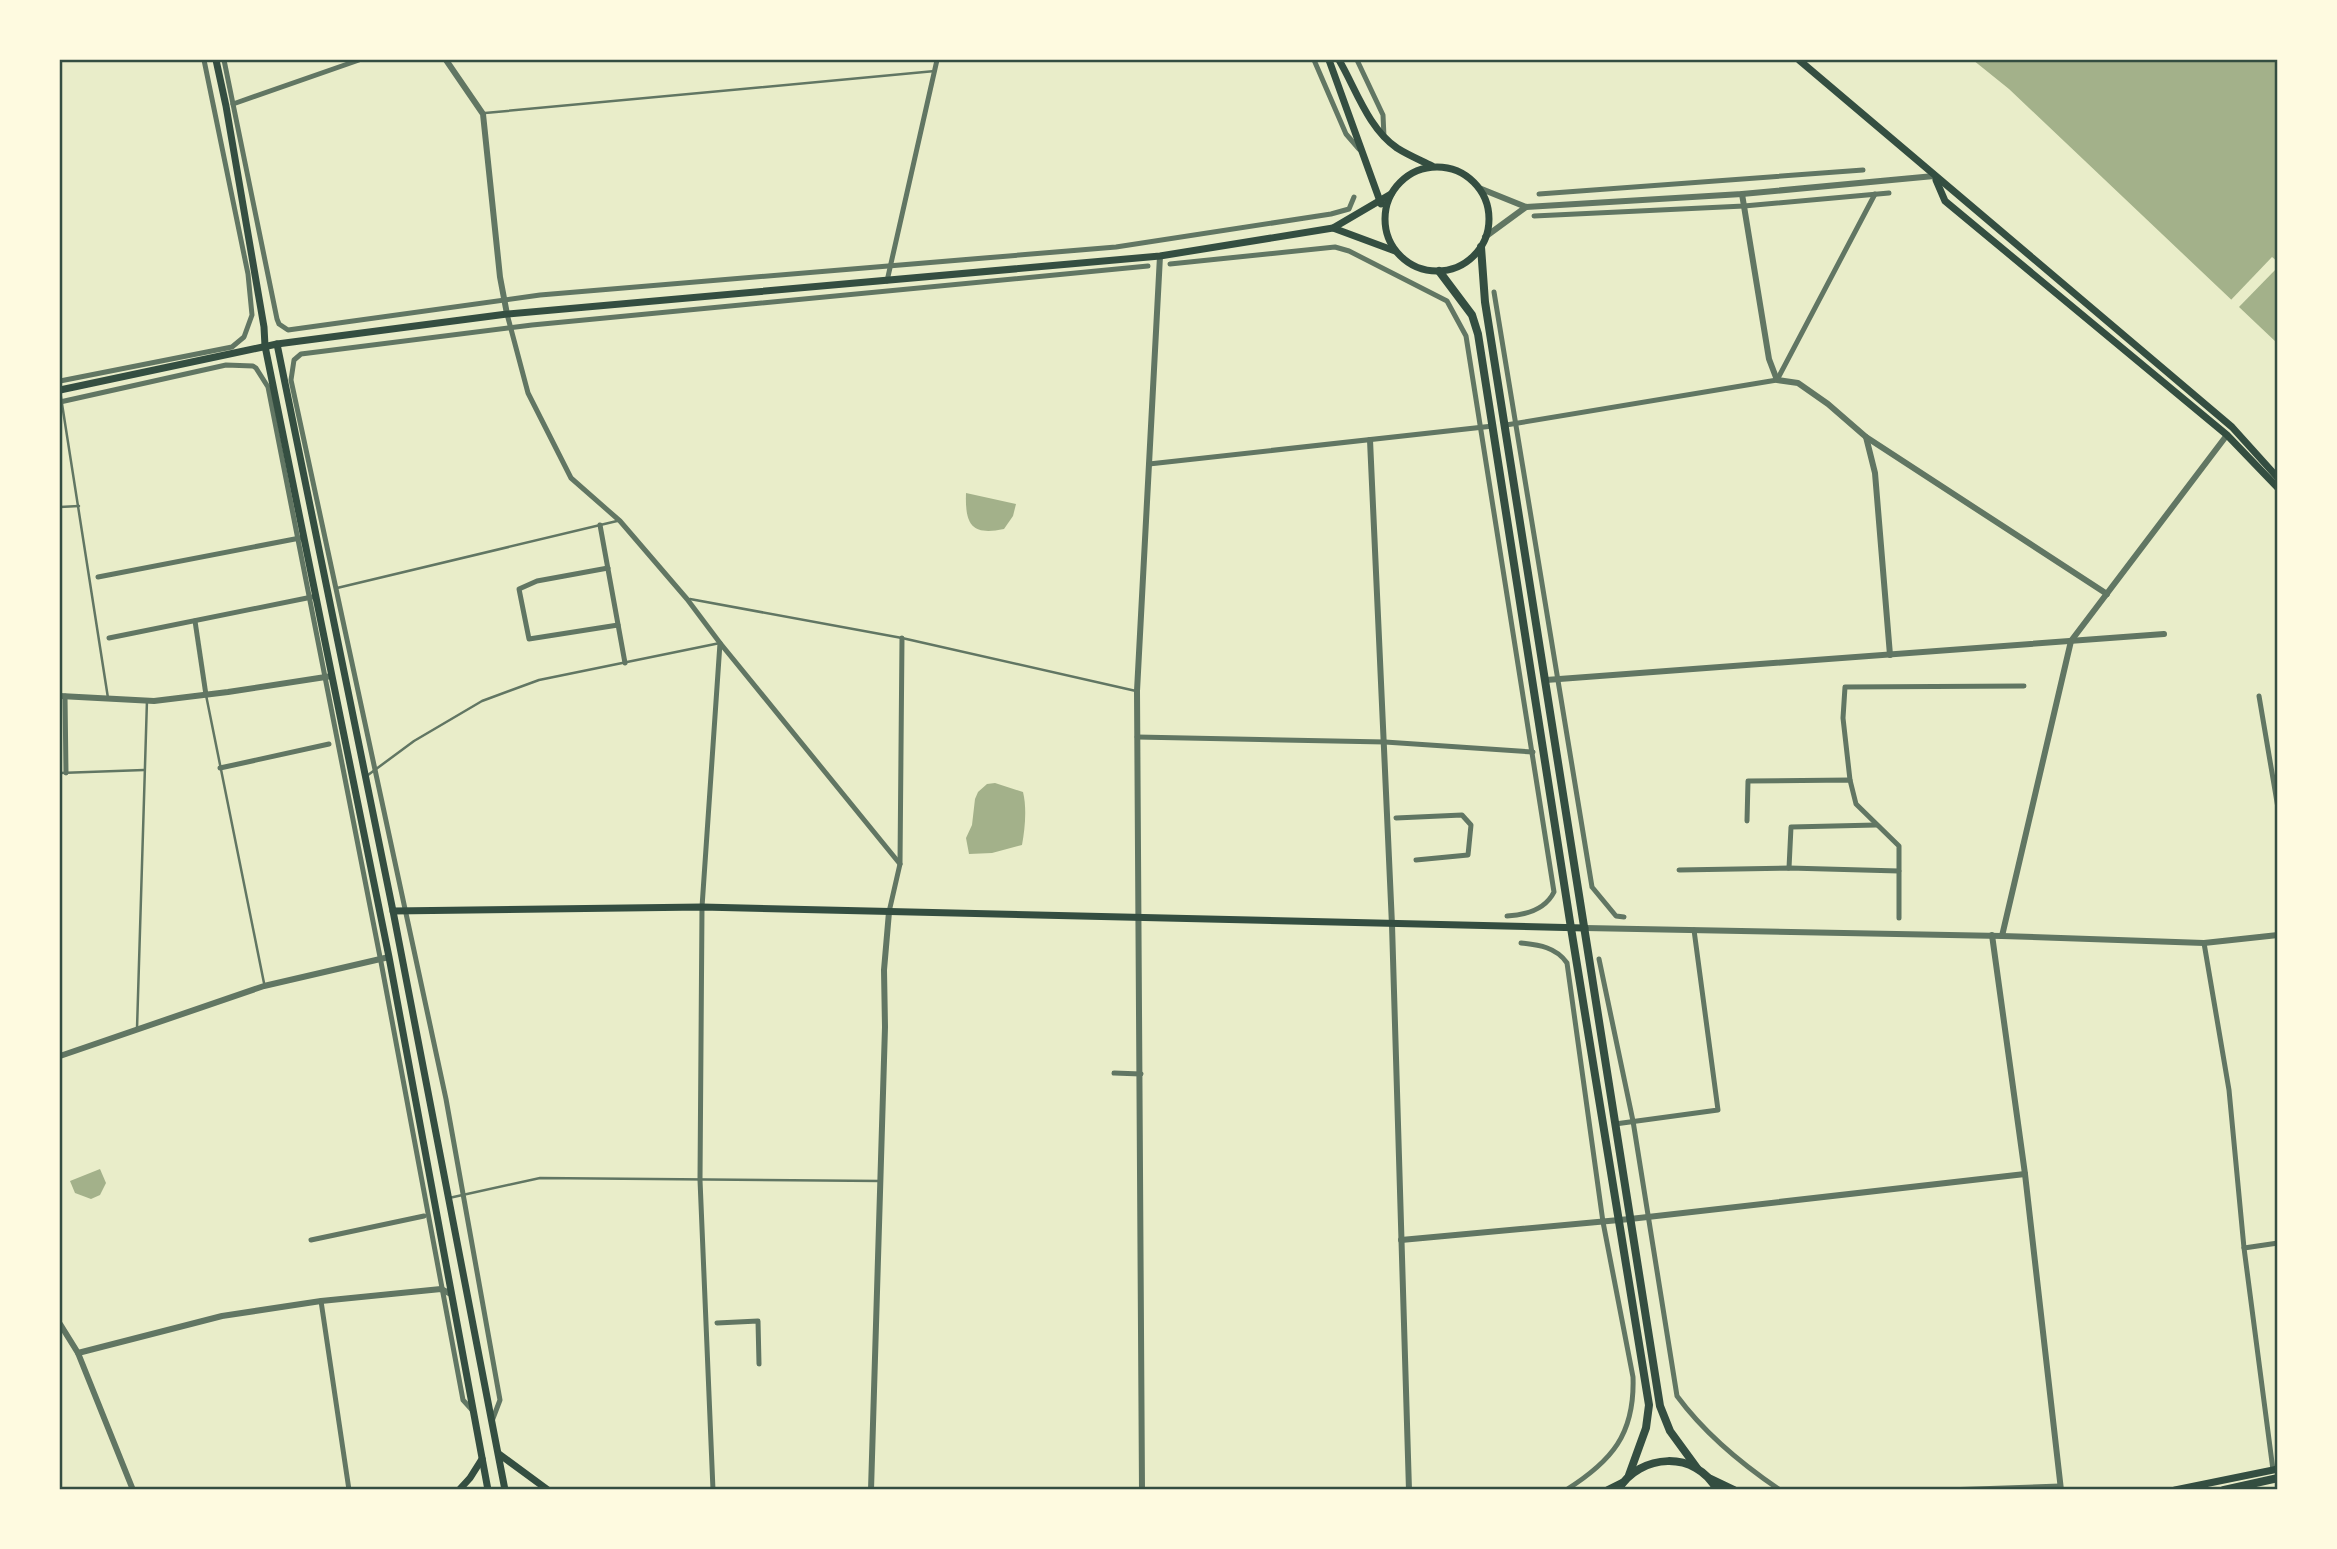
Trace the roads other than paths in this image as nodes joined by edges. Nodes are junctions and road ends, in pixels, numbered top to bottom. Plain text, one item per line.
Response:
1 (204, 60) edge
2 (216, 60) edge
3 (224, 60) edge
4 (359, 60) edge
5 (446, 60) edge
6 (937, 60) edge
7 (1314, 60) edge
8 (1329, 60) edge
9 (1339, 60) edge
10 (1357, 60) edge
11 (1799, 60) edge
12 (935, 71) junction
13 (230, 105) junction
14 (483, 114) junction
15 (1384, 137) junction
16 (1362, 151) junction
17 (1433, 167) junction
18 (1863, 170) dead end
19 (1934, 176) junction
20 (1479, 188) junction
21 (1889, 193) dead end
22 (1391, 194) junction
23 (1539, 194) dead end
24 (1742, 194) junction
25 (1875, 194) junction
26 (1354, 197) dead end
27 (1380, 200) junction
28 (1744, 206) junction
29 (1526, 207) junction
30 (1385, 213) junction
31 (1534, 216) dead end
32 (1333, 228) junction
33 (1485, 237) junction
34 (1480, 247) junction
35 (1396, 251) junction
36 (1160, 256) junction
37 (1170, 264) dead end
38 (890, 266) junction
39 (1148, 266) dead end
40 (1439, 271) junction
41 (887, 281) junction
42 (1494, 292) dead end
43 (505, 300) junction
44 (508, 314) junction
45 (511, 327) junction
46 (277, 344) junction
47 (265, 346) junction
48 (1777, 380) junction
49 (60, 381) edge
50 (60, 390) edge
51 (60, 402) edge
52 (1511, 424) junction
53 (1493, 425) junction
54 (1480, 427) junction
55 (2227, 435) junction
56 (1866, 437) junction
57 (1370, 440) junction
58 (1149, 464) junction
59 (2277, 478) edge
60 (2277, 488) edge
61 (79, 506) junction
62 (60, 507) edge
63 (620, 521) junction
64 (600, 525) junction
65 (300, 538) dead end
66 (608, 568) junction
67 (98, 576) dead end
68 (336, 588) junction
69 (327, 590) junction
70 (2107, 594) junction
71 (312, 597) dead end
72 (687, 599) junction
73 (195, 621) junction
74 (618, 625) junction
75 (2164, 634) dead end
76 (109, 638) dead end
77 (902, 638) junction
78 (2071, 641) junction
79 (720, 643) junction
80 (1890, 655) junction
81 (625, 663) junction
82 (332, 676) junction
83 (1558, 679) junction
84 (1546, 680) junction
85 (2024, 686) dead end
86 (1137, 691) junction
87 (206, 695) junction
88 (62, 696) edge
89 (2259, 696) dead end
90 (108, 698) junction
91 (147, 700) junction
92 (1138, 737) junction
93 (1385, 742) junction
94 (329, 744) dead end
95 (2277, 749) edge
96 (2268, 750) junction
97 (1533, 752) junction
98 (1544, 752) junction
99 (220, 768) junction
100 (144, 770) junction
101 (375, 770) junction
102 (63, 773) edge
103 (365, 777) junction
104 (1850, 780) junction
105 (2277, 808) edge
106 (1396, 818) dead end
107 (1747, 821) dead end
108 (1876, 825) junction
109 (1416, 860) dead end
110 (900, 864) junction
111 (1789, 868) junction
112 (1679, 870) dead end
113 (1899, 871) junction
114 (702, 907) junction
115 (393, 911) junction
116 (406, 911) junction
117 (889, 912) junction
118 (1507, 916) dead end
119 (1624, 917) dead end
120 (1899, 918) dead end
121 (1138, 919) junction
122 (1392, 925) junction
123 (1572, 928) junction
124 (1585, 928) junction
125 (1694, 930) junction
126 (2277, 935) edge
127 (1992, 936) junction
128 (2002, 936) junction
129 (1521, 943) dead end
130 (2204, 943) junction
131 (389, 957) junction
132 (1599, 959) dead end
133 (264, 986) junction
134 (137, 1029) junction
135 (60, 1056) edge
136 (1114, 1073) dead end
137 (1141, 1074) junction
138 (1633, 1121) junction
139 (1615, 1124) junction
140 (2025, 1174) junction
141 (700, 1180) junction
142 (880, 1181) junction
143 (463, 1195) junction
144 (449, 1198) junction
145 (424, 1216) dead end
146 (1649, 1217) junction
147 (1630, 1219) junction
148 (1619, 1220) junction
149 (1603, 1222) junction
150 (311, 1240) dead end
151 (1401, 1240) junction
152 (2277, 1243) edge
153 (2245, 1248) junction
154 (441, 1289) junction
155 (452, 1294) junction
156 (321, 1301) junction
157 (717, 1323) dead end
158 (60, 1324) edge
159 (78, 1353) junction
160 (759, 1364) dead end
161 (474, 1411) junction
162 (492, 1421) junction
163 (499, 1454) junction
164 (482, 1458) junction
165 (1697, 1468) junction
166 (2275, 1469) edge
167 (1629, 1475) junction
168 (1709, 1478) junction
169 (2277, 1478) edge
170 (1620, 1486) edge
171 (2061, 1488) edge
172 (133, 1489) edge
173 (349, 1489) edge
174 (459, 1489) edge
175 (488, 1489) edge
176 (505, 1489) edge
177 (548, 1489) edge
178 (713, 1489) edge
179 (872, 1489) edge
180 (1142, 1489) edge
181 (1409, 1489) edge
182 (1566, 1489) edge
183 (1608, 1489) edge
184 (1717, 1489) edge
185 (1734, 1489) edge
186 (1780, 1489) edge
187 (1945, 1489) edge
188 (2175, 1489) edge
189 (2224, 1489) edge

1 - 49 street
2 - 13 main road
3 - 13 street
4 - 13 street
5 - 14 street
6 - 12 street
7 - 16 street
8 - 16 main road
9 - 15 main road
10 - 15 street
11 - 19 main road
12 - 14 lane
12 - 38 street
13 - 43 street
13 - 47 main road
14 - 43 street
15 - 17 main road
16 - 27 main road
17 - 20 main road
17 - 22 main road
18 - 23 street
19 - 24 street
19 - 55 main road
19 - 59 main road
20 - 29 street
20 - 33 main road
21 - 25 street
22 - 27 main road
22 - 30 main road
24 - 28 street
24 - 29 street
25 - 28 street
25 - 48 street
26 - 38 street
27 - 30 main road
27 - 32 main road
28 - 31 street
28 - 48 street
29 - 33 street
30 - 35 main road
32 - 35 main road
32 - 36 main road
33 - 34 main road
34 - 40 main road
34 - 52 main road
35 - 40 main road
36 - 41 main road
36 - 58 street
37 - 54 street
38 - 41 street
38 - 43 street
39 - 45 street
40 - 53 main road
41 - 44 main road
42 - 52 street
43 - 44 street
44 - 45 street
44 - 46 main road
45 - 63 street
45 - 68 street
46 - 47 main road
46 - 69 main road
47 - 50 main road
47 - 82 main road
48 - 52 street
48 - 56 street
50 - 61 lane
51 - 154 street
52 - 83 street
52 - 84 main road
53 - 54 street
53 - 98 main road
54 - 57 street
54 - 97 street
55 - 60 main road
55 - 70 street
56 - 70 street
56 - 80 street
57 - 58 street
57 - 93 street
58 - 86 street
61 - 62 lane
61 - 90 lane
63 - 64 lane
63 - 72 street
64 - 66 street
64 - 68 lane
65 - 67 street
66 - 74 street
66 - 74 street
68 - 69 lane
68 - 101 street
69 - 103 main road
70 - 78 street
71 - 73 street
72 - 77 lane
72 - 79 street
73 - 76 street
73 - 87 street
74 - 81 street
75 - 78 street
77 - 86 lane
77 - 110 street
78 - 80 street
78 - 128 street
79 - 81 lane
79 - 110 street
79 - 114 street
80 - 83 street
81 - 101 lane
82 - 87 street
82 - 131 main road
83 - 84 street
83 - 119 street
84 - 124 main road
85 - 104 street
86 - 92 street
87 - 91 street
87 - 99 lane
88 - 90 street
88 - 102 street
89 - 96 street
90 - 91 street
91 - 100 lane
92 - 93 street
92 - 121 street
93 - 97 street
93 - 122 street
94 - 99 street
95 - 96 street
96 - 105 street
97 - 98 street
97 - 118 street
98 - 123 main road
99 - 133 lane
100 - 102 lane
100 - 134 lane
101 - 103 lane
101 - 116 street
103 - 115 main road
104 - 107 street
104 - 108 street
106 - 109 street
108 - 111 street
108 - 113 street
110 - 117 street
111 - 112 street
111 - 113 street
113 - 120 street
114 - 116 main road
114 - 117 main road
114 - 141 street
115 - 116 main road
115 - 144 main road
116 - 143 street
117 - 121 main road
117 - 142 street
121 - 122 main road
121 - 137 street
122 - 123 main road
122 - 151 street
123 - 124 main road
123 - 148 main road
124 - 125 street
124 - 139 main road
125 - 127 street
125 - 138 street
126 - 130 street
127 - 128 street
127 - 140 street
128 - 130 street
129 - 149 street
130 - 153 street
131 - 133 street
131 - 155 main road
132 - 138 street
133 - 134 street
134 - 135 street
136 - 137 street
137 - 180 street
138 - 139 street
138 - 146 street
139 - 147 main road
140 - 146 street
140 - 171 street
141 - 142 lane
141 - 143 lane
141 - 178 street
142 - 179 street
143 - 144 lane
143 - 162 street
144 - 162 main road
145 - 150 street
146 - 147 street
146 - 186 street
147 - 148 street
147 - 165 main road
148 - 149 street
148 - 167 main road
149 - 151 street
149 - 182 street
151 - 181 street
152 - 153 street
153 - 166 street
154 - 155 street
154 - 156 street
154 - 161 street
155 - 161 main road
156 - 159 street
156 - 173 street
157 - 160 street
158 - 159 street
159 - 172 street
161 - 164 main road
162 - 163 main road
163 - 176 main road
163 - 177 main road
164 - 174 main road
164 - 175 main road
165 - 167 main road
165 - 168 main road
166 - 188 main road
167 - 170 main road
168 - 184 main road
168 - 185 main road
169 - 189 main road
170 - 183 main road
171 - 187 street

